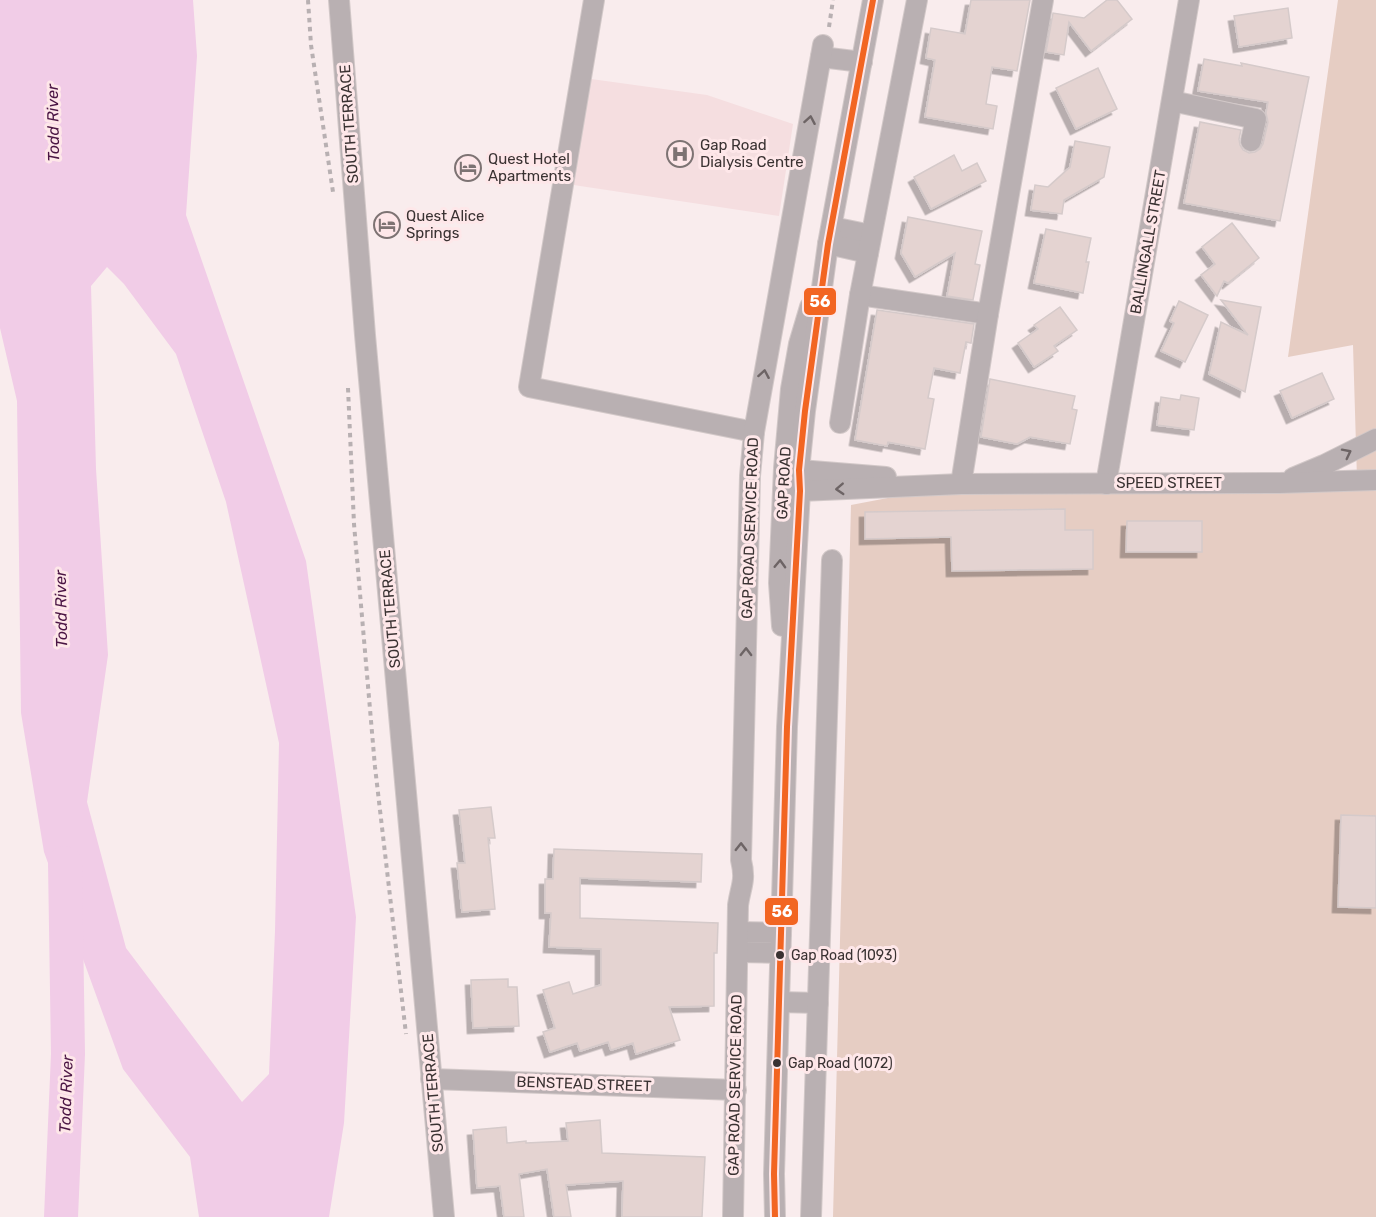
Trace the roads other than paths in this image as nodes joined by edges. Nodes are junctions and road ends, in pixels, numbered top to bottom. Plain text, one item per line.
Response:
1 (339, 0) edge
2 (594, 0) edge
3 (873, 0) edge
4 (917, 0) edge
5 (1043, 0) edge
6 (1189, 0) edge
7 (862, 62) junction
8 (1172, 101) junction
9 (1251, 141) dead end
10 (830, 235) junction
11 (869, 244) junction
12 (860, 295) junction
13 (988, 314) junction
14 (840, 423) dead end
15 (754, 432) junction
16 (1376, 439) edge
17 (792, 469) junction
18 (1376, 480) edge
19 (1279, 483) junction
20 (961, 484) junction
21 (1106, 484) junction
22 (791, 491) junction
23 (832, 560) dead end
24 (738, 932) junction
25 (781, 933) junction
26 (738, 952) junction
27 (780, 953) junction
28 (779, 1002) junction
29 (818, 1003) junction
30 (431, 1079) junction
31 (736, 1090) junction
32 (774, 1174) junction
33 (444, 1217) edge
34 (733, 1217) edge
35 (767, 1217) edge
36 (775, 1217) edge
37 (811, 1217) edge

1 - 30 street, SOUTH TERRACE
2 - 15 street
3 - 7 street, GAP ROAD
4 - 11 street
5 - 13 street
6 - 8 street, BALLINGALL STREET
7 - 10 street, GAP ROAD
15 -> 7 street, GAP ROAD SERVICE ROAD
8 - 9 street
8 - 21 street, BALLINGALL STREET
10 - 11 street
10 - 17 street, GAP ROAD
11 - 12 street
12 - 13 street
12 - 14 street
13 - 20 street
24 -> 15 street, GAP ROAD SERVICE ROAD
19 -> 16 street
17 - 20 street, SPEED STREET
17 - 22 street, GAP ROAD
18 - 19 street, SPEED STREET
19 - 21 street, SPEED STREET
20 - 21 street, SPEED STREET
20 -> 22 street, SPEED STREET
22 - 25 street, GAP ROAD
23 - 29 street
24 - 25 street
24 - 26 street, GAP ROAD SERVICE ROAD
25 - 27 street, GAP ROAD
26 - 27 street
26 - 31 street, GAP ROAD SERVICE ROAD
27 - 28 street, GAP ROAD
28 - 29 street
28 - 32 street, GAP ROAD
29 - 37 street
30 - 31 street, BENSTEAD STREET
30 - 33 street, SOUTH TERRACE
31 - 34 street, GAP ROAD SERVICE ROAD
32 - 35 street, GAP ROAD
32 - 36 street, GAP ROAD

